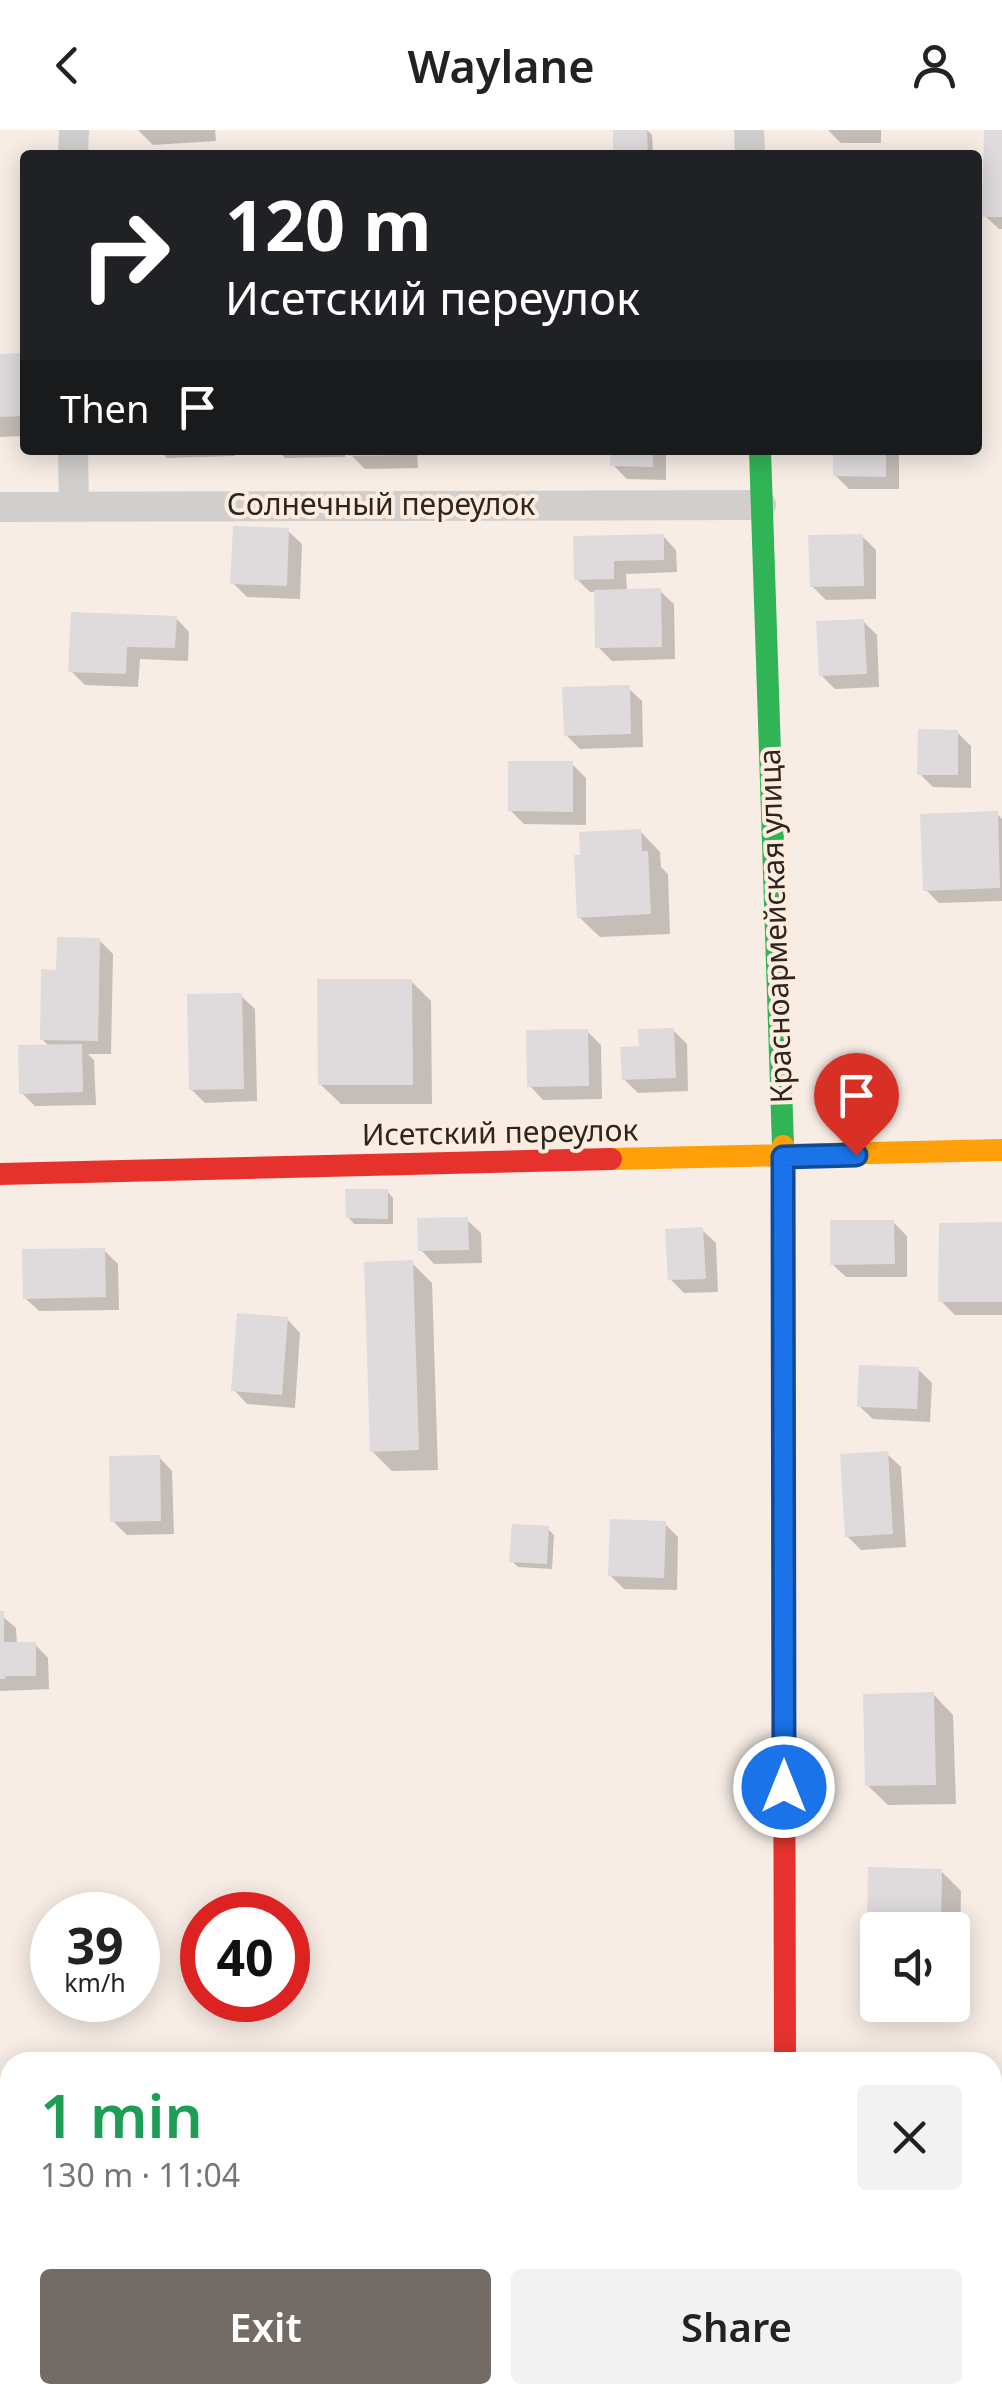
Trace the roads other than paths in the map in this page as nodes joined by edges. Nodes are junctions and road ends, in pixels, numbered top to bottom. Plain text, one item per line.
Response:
1 (73, 455) edge
2 (760, 455) edge
3 (762, 505) junction
4 (74, 506) junction
5 (0, 508) edge
6 (1002, 1150) edge
7 (783, 1157) junction
8 (0, 1174) edge
9 (785, 2052) edge

1 - 4 street
2 - 3 street, Красноармейская улица
3 - 4 street, Солнечный переулок
3 - 7 street, Красноармейская улица
4 - 5 street, Солнечный переулок
6 - 7 street, Исетский переулок
7 - 8 street, Исетский переулок
7 - 9 street, Красноармейская улица

